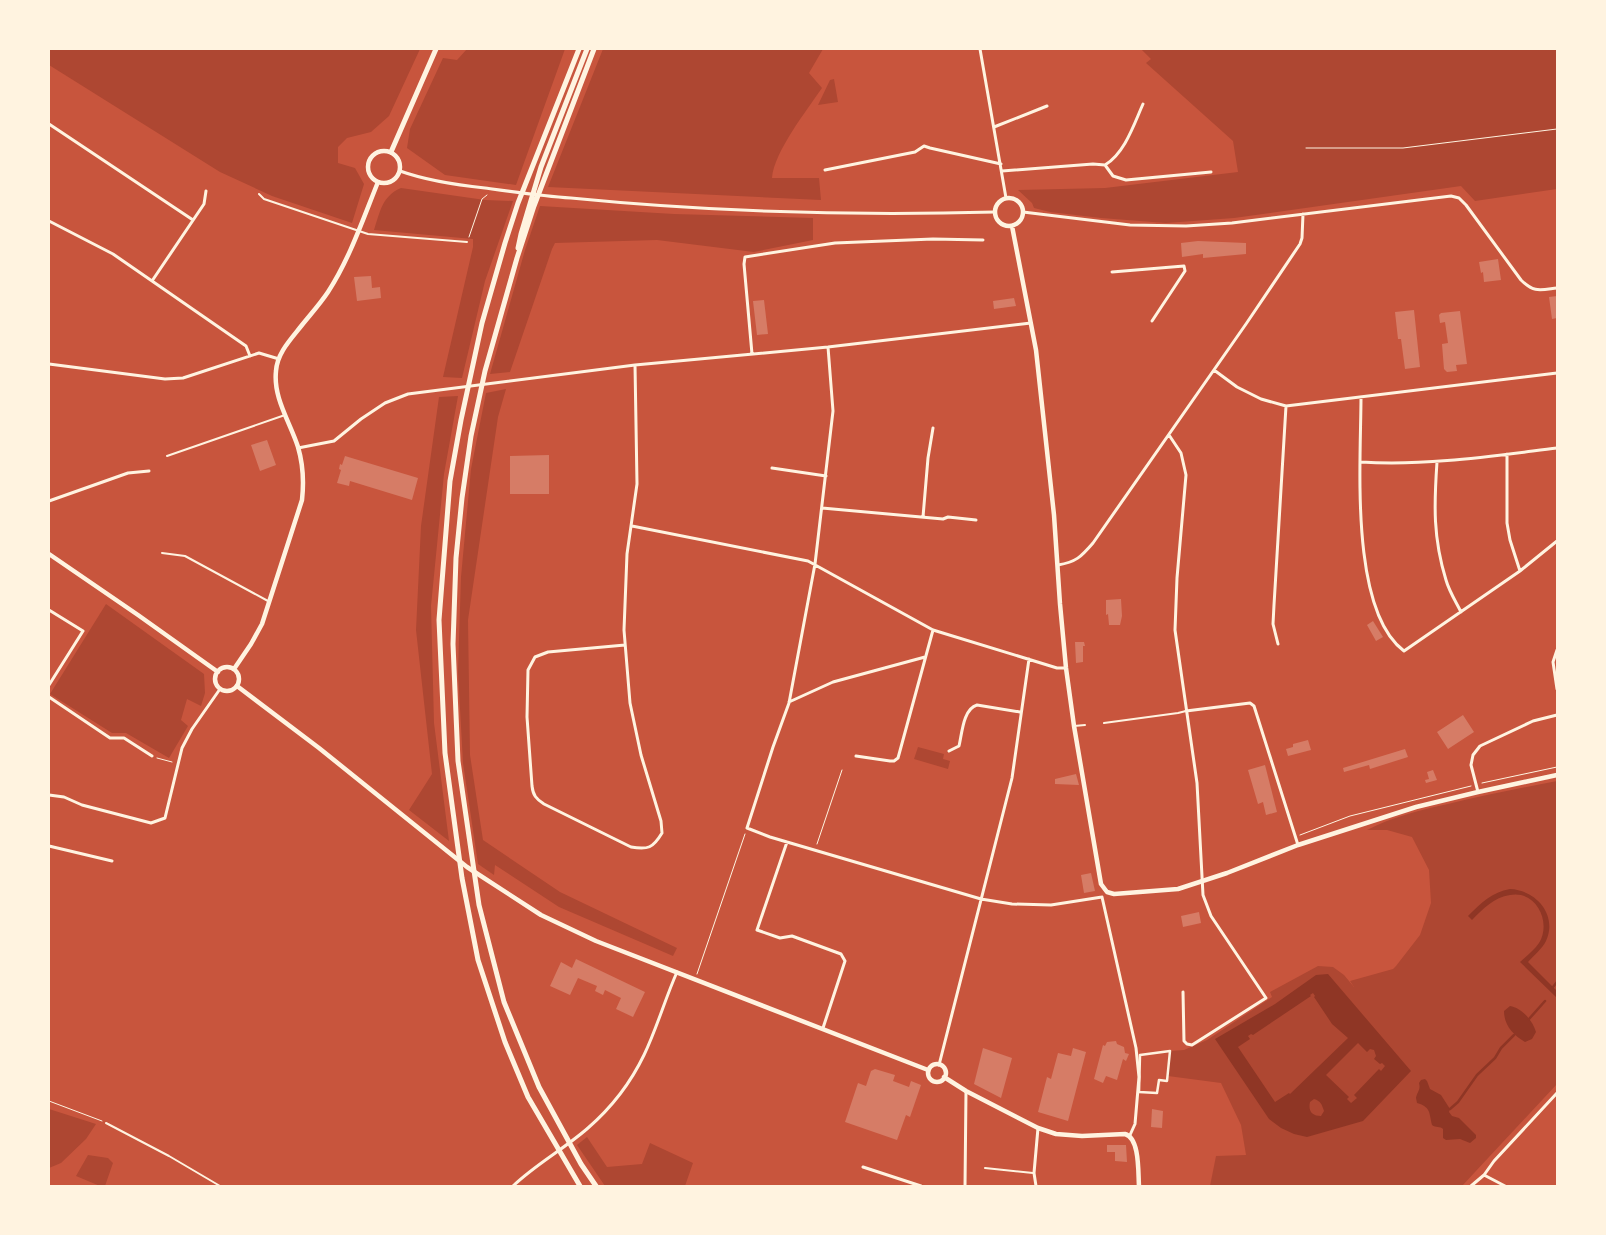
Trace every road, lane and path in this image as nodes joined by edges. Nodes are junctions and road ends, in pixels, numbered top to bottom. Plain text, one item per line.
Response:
1 (436, 49) edge
2 (575, 49) edge
3 (579, 49) edge
4 (587, 49) edge
5 (594, 49) edge
6 (980, 49) edge
7 (574, 60) junction
8 (1144, 104) dead end
9 (1047, 106) dead end
10 (49, 124) edge
11 (994, 127) junction
12 (1557, 129) edge
13 (1306, 148) dead end
14 (391, 152) junction
15 (1001, 164) junction
16 (1105, 165) junction
17 (825, 170) dead end
18 (400, 171) junction
19 (1002, 171) junction
20 (1211, 172) dead end
21 (378, 182) junction
22 (206, 191) dead end
23 (259, 194) dead end
24 (487, 195) dead end
25 (1006, 198) junction
26 (995, 212) junction
27 (1023, 212) junction
28 (1303, 214) junction
29 (193, 220) junction
30 (49, 221) edge
31 (1012, 226) junction
32 (358, 231) junction
33 (983, 240) dead end
34 (467, 242) joint
35 (517, 258) junction
36 (1112, 272) dead end
37 (152, 281) junction
38 (1557, 288) edge
39 (1152, 321) dead end
40 (1031, 323) junction
41 (828, 347) junction
42 (752, 354) junction
43 (250, 356) junction
44 (279, 359) junction
45 (49, 364) edge
46 (635, 366) junction
47 (1214, 370) junction
48 (1557, 373) edge
49 (1361, 397) junction
50 (1286, 406) junction
51 (285, 414) junction
52 (933, 428) dead end
53 (1169, 434) junction
54 (298, 448) junction
55 (1557, 448) edge
56 (1507, 454) junction
57 (167, 456) dead end
58 (1360, 462) junction
59 (1437, 462) junction
60 (772, 468) dead end
61 (149, 471) dead end
62 (826, 476) junction
63 (49, 501) edge
64 (822, 508) junction
65 (923, 517) junction
66 (976, 520) dead end
67 (632, 526) junction
68 (1557, 541) edge
69 (162, 553) dead end
70 (49, 554) edge
71 (815, 564) junction
72 (1058, 565) junction
73 (1520, 571) junction
74 (270, 602) junction
75 (49, 610) edge
76 (1461, 612) junction
77 (933, 630) junction
78 (1278, 644) dead end
79 (625, 645) junction
80 (1557, 650) edge
81 (926, 656) junction
82 (1029, 659) junction
83 (1066, 668) junction
84 (234, 669) junction
85 (218, 672) junction
86 (49, 685) edge
87 (237, 686) junction
88 (220, 688) junction
89 (1557, 689) edge
90 (49, 697) edge
91 (789, 703) junction
92 (1186, 711) junction
93 (1020, 712) junction
94 (1557, 715) edge
95 (1104, 723) dead end
96 (1084, 725) dead end
97 (1074, 726) junction
98 (950, 751) dead end
99 (152, 756) joint
100 (856, 756) dead end
101 (177, 763) junction
102 (1557, 767) edge
103 (842, 770) dead end
104 (1557, 775) edge
105 (1475, 784) junction
106 (1478, 792) junction
107 (49, 796) edge
108 (747, 828) junction
109 (1295, 837) junction
110 (787, 842) junction
111 (49, 846) edge
112 (1298, 846) junction
113 (815, 850) junction
114 (112, 862) dead end
115 (1203, 882) junction
116 (1107, 892) junction
117 (1102, 897) junction
118 (981, 899) junction
119 (677, 972) junction
120 (695, 980) junction
121 (1183, 992) dead end
122 (823, 1028) junction
123 (939, 1065) junction
124 (928, 1070) junction
125 (944, 1077) junction
126 (1167, 1081) joint
127 (966, 1090) junction
128 (1557, 1093) edge
129 (49, 1101) edge
130 (106, 1123) joint
131 (1038, 1128) junction
132 (1130, 1135) junction
133 (863, 1167) dead end
134 (985, 1168) dead end
135 (1034, 1173) junction
136 (1484, 1175) junction
137 (220, 1186) edge
138 (512, 1186) edge
139 (580, 1186) edge
140 (596, 1186) edge
141 (921, 1186) edge
142 (965, 1186) edge
143 (1036, 1186) edge
144 (1139, 1186) edge
145 (1471, 1186) edge
146 (1505, 1186) edge

1 - 14 main road
2 - 7 main road
3 - 7 main road
4 - 35 main road
5 - 35 main road
6 - 11 street
7 - 139 main road
8 - 16 street
9 - 11 street
10 - 29 street
11 - 15 street
12 - 13 path
14 - 18 street
14 - 21 street
15 - 17 street
15 - 19 street
16 - 19 street
16 - 20 street
18 - 21 street
18 - 26 street
19 - 25 street
21 - 32 street
22 - 29 street
23 - 32 lane
24 - 34 path
25 - 26 street
25 - 27 street
26 - 31 street
27 - 28 street
27 - 31 street
28 - 38 street
28 - 47 street
29 - 37 street
30 - 37 street
31 - 40 street
32 - 34 lane
32 - 44 street
33 - 42 street
35 - 140 main road
36 - 39 street
37 - 43 street
40 - 41 street
40 - 72 street
41 - 42 street
41 - 62 street
42 - 46 street
43 - 44 street
43 - 45 street
44 - 51 street
46 - 54 street
46 - 67 street
47 - 50 street
47 - 53 street
48 - 49 street
49 - 50 street
49 - 58 street
50 - 78 street
51 - 54 street
51 - 57 lane
52 - 65 street
53 - 72 street
53 - 92 street
54 - 74 street
55 - 56 street
56 - 59 street
56 - 73 street
58 - 59 street
58 - 76 street
59 - 76 street
60 - 62 street
61 - 63 street
62 - 64 street
64 - 65 street
64 - 71 street
65 - 66 street
67 - 71 street
67 - 79 street
68 - 73 street
69 - 74 lane
70 - 85 street
71 - 77 street
71 - 91 street
72 - 83 street
73 - 76 street
74 - 84 street
75 - 86 street
77 - 81 street
77 - 82 street
79 - 79 street
80 - 89 street
81 - 91 street
81 - 100 street
82 - 83 street
82 - 93 street
83 - 97 street
84 - 85 street
84 - 87 street
85 - 88 street
87 - 88 street
87 - 119 street
88 - 101 street
90 - 99 street
91 - 108 street
92 - 95 lane
92 - 109 street
92 - 115 street
93 - 98 street
93 - 118 street
94 - 105 street
96 - 97 lane
97 - 116 street
99 - 101 path
101 - 107 street
102 - 105 path
103 - 113 path
104 - 106 street
105 - 106 street
105 - 109 path
106 - 112 street
108 - 110 street
108 - 120 path
109 - 112 street
110 - 113 street
110 - 122 street
111 - 114 street
112 - 115 street
113 - 118 street
115 - 116 street
115 - 121 street
116 - 117 street
117 - 118 street
117 - 132 street
118 - 123 street
119 - 120 street
119 - 138 street
120 - 122 street
122 - 124 street
123 - 124 street
123 - 125 street
124 - 125 street
125 - 127 street
126 - 126 street
127 - 131 street
127 - 142 street
128 - 136 street
129 - 130 path
130 - 137 lane
131 - 132 street
131 - 135 street
132 - 144 street
133 - 141 street
134 - 135 lane
135 - 143 street
136 - 145 street
136 - 146 street

